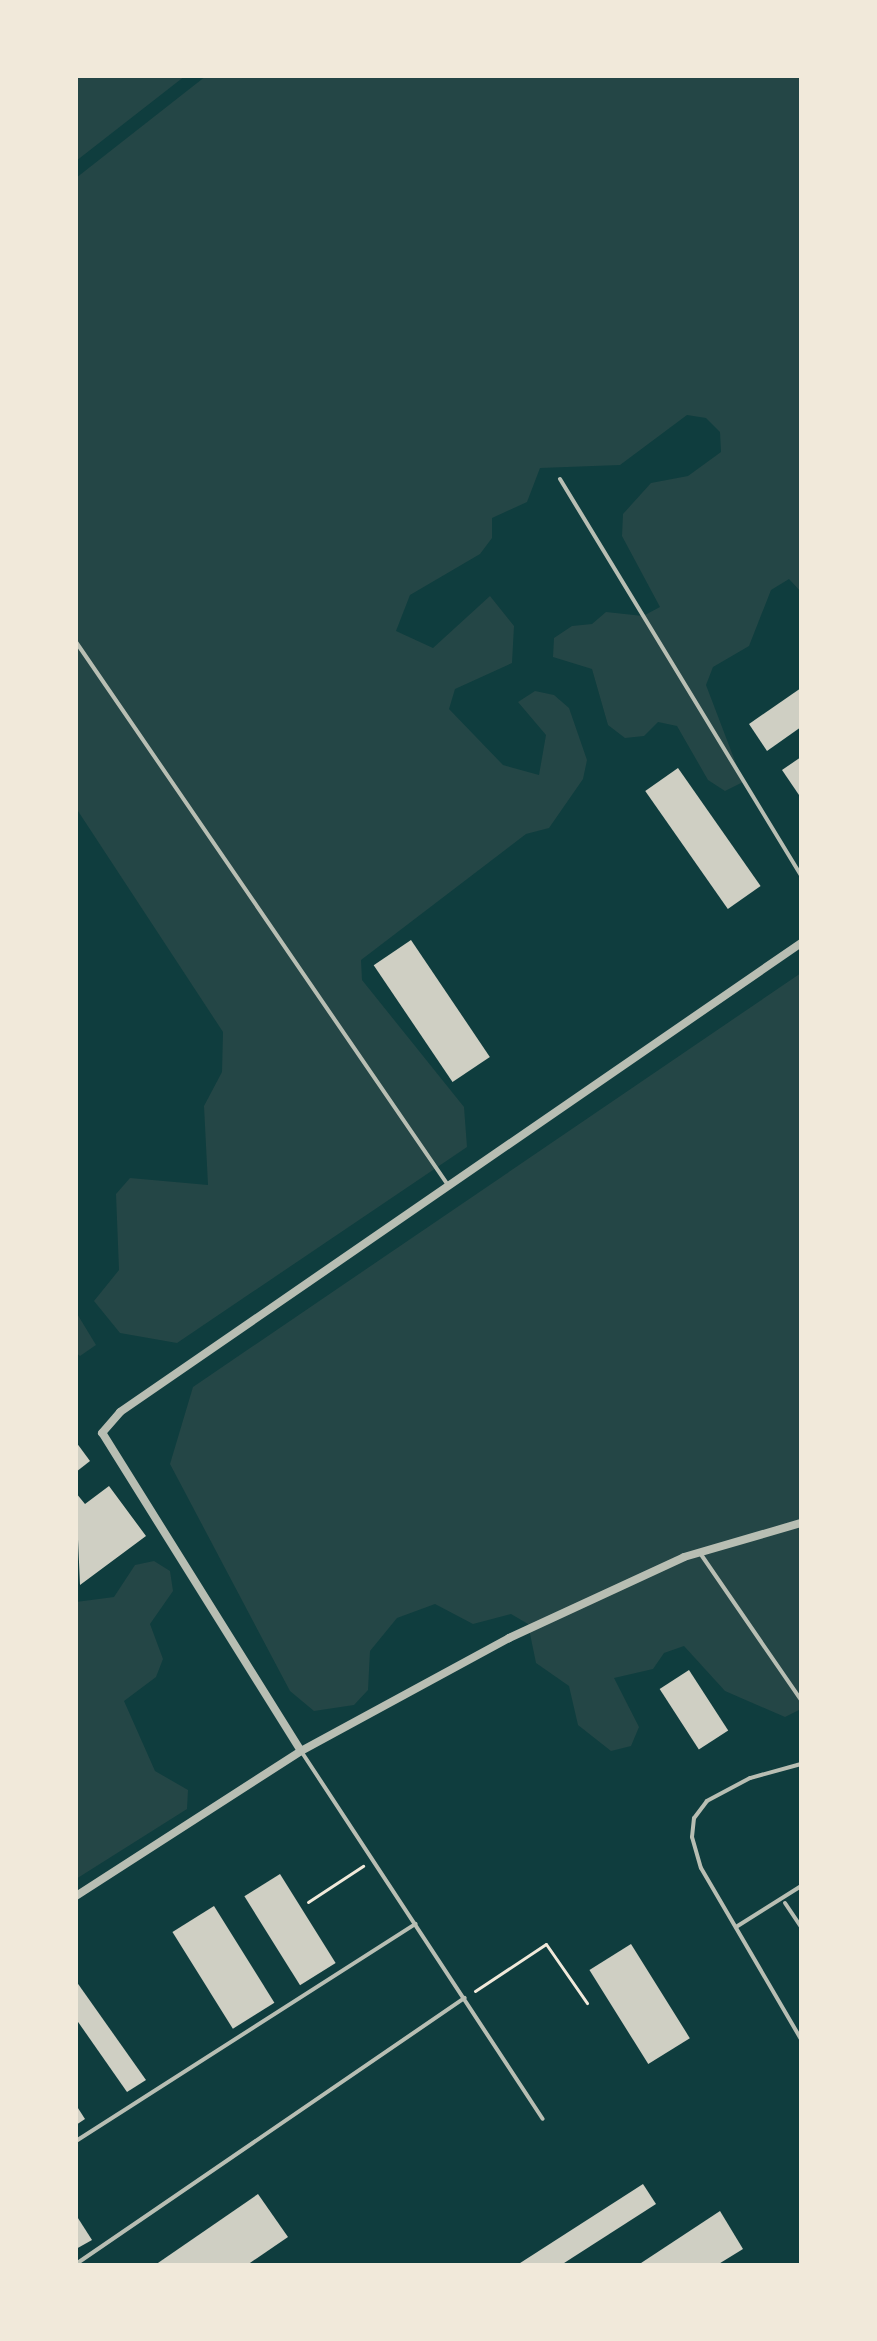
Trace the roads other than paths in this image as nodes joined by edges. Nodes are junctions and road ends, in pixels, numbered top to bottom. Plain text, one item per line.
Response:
1 (560, 479) dead end
2 (76, 642) edge
3 (801, 875) edge
4 (801, 943) edge
5 (450, 1187) junction
6 (801, 1523) edge
7 (700, 1553) junction
8 (801, 1700) edge
9 (301, 1751) junction
10 (801, 1764) edge
11 (801, 1886) edge
12 (76, 1896) edge
13 (785, 1903) junction
14 (415, 1924) junction
15 (736, 1927) junction
16 (801, 1927) edge
17 (465, 1998) junction
18 (801, 2039) edge
19 (543, 2119) dead end
20 (76, 2141) edge
21 (76, 2264) edge

1 - 3 lane
2 - 5 lane
4 - 5 street
5 - 9 street
6 - 7 street
7 - 8 lane
7 - 9 street
9 - 12 street
9 - 14 lane
10 - 15 lane
11 - 13 lane
13 - 15 lane
13 - 16 lane
14 - 17 lane
14 - 20 lane
15 - 18 lane
17 - 19 lane
17 - 21 lane

